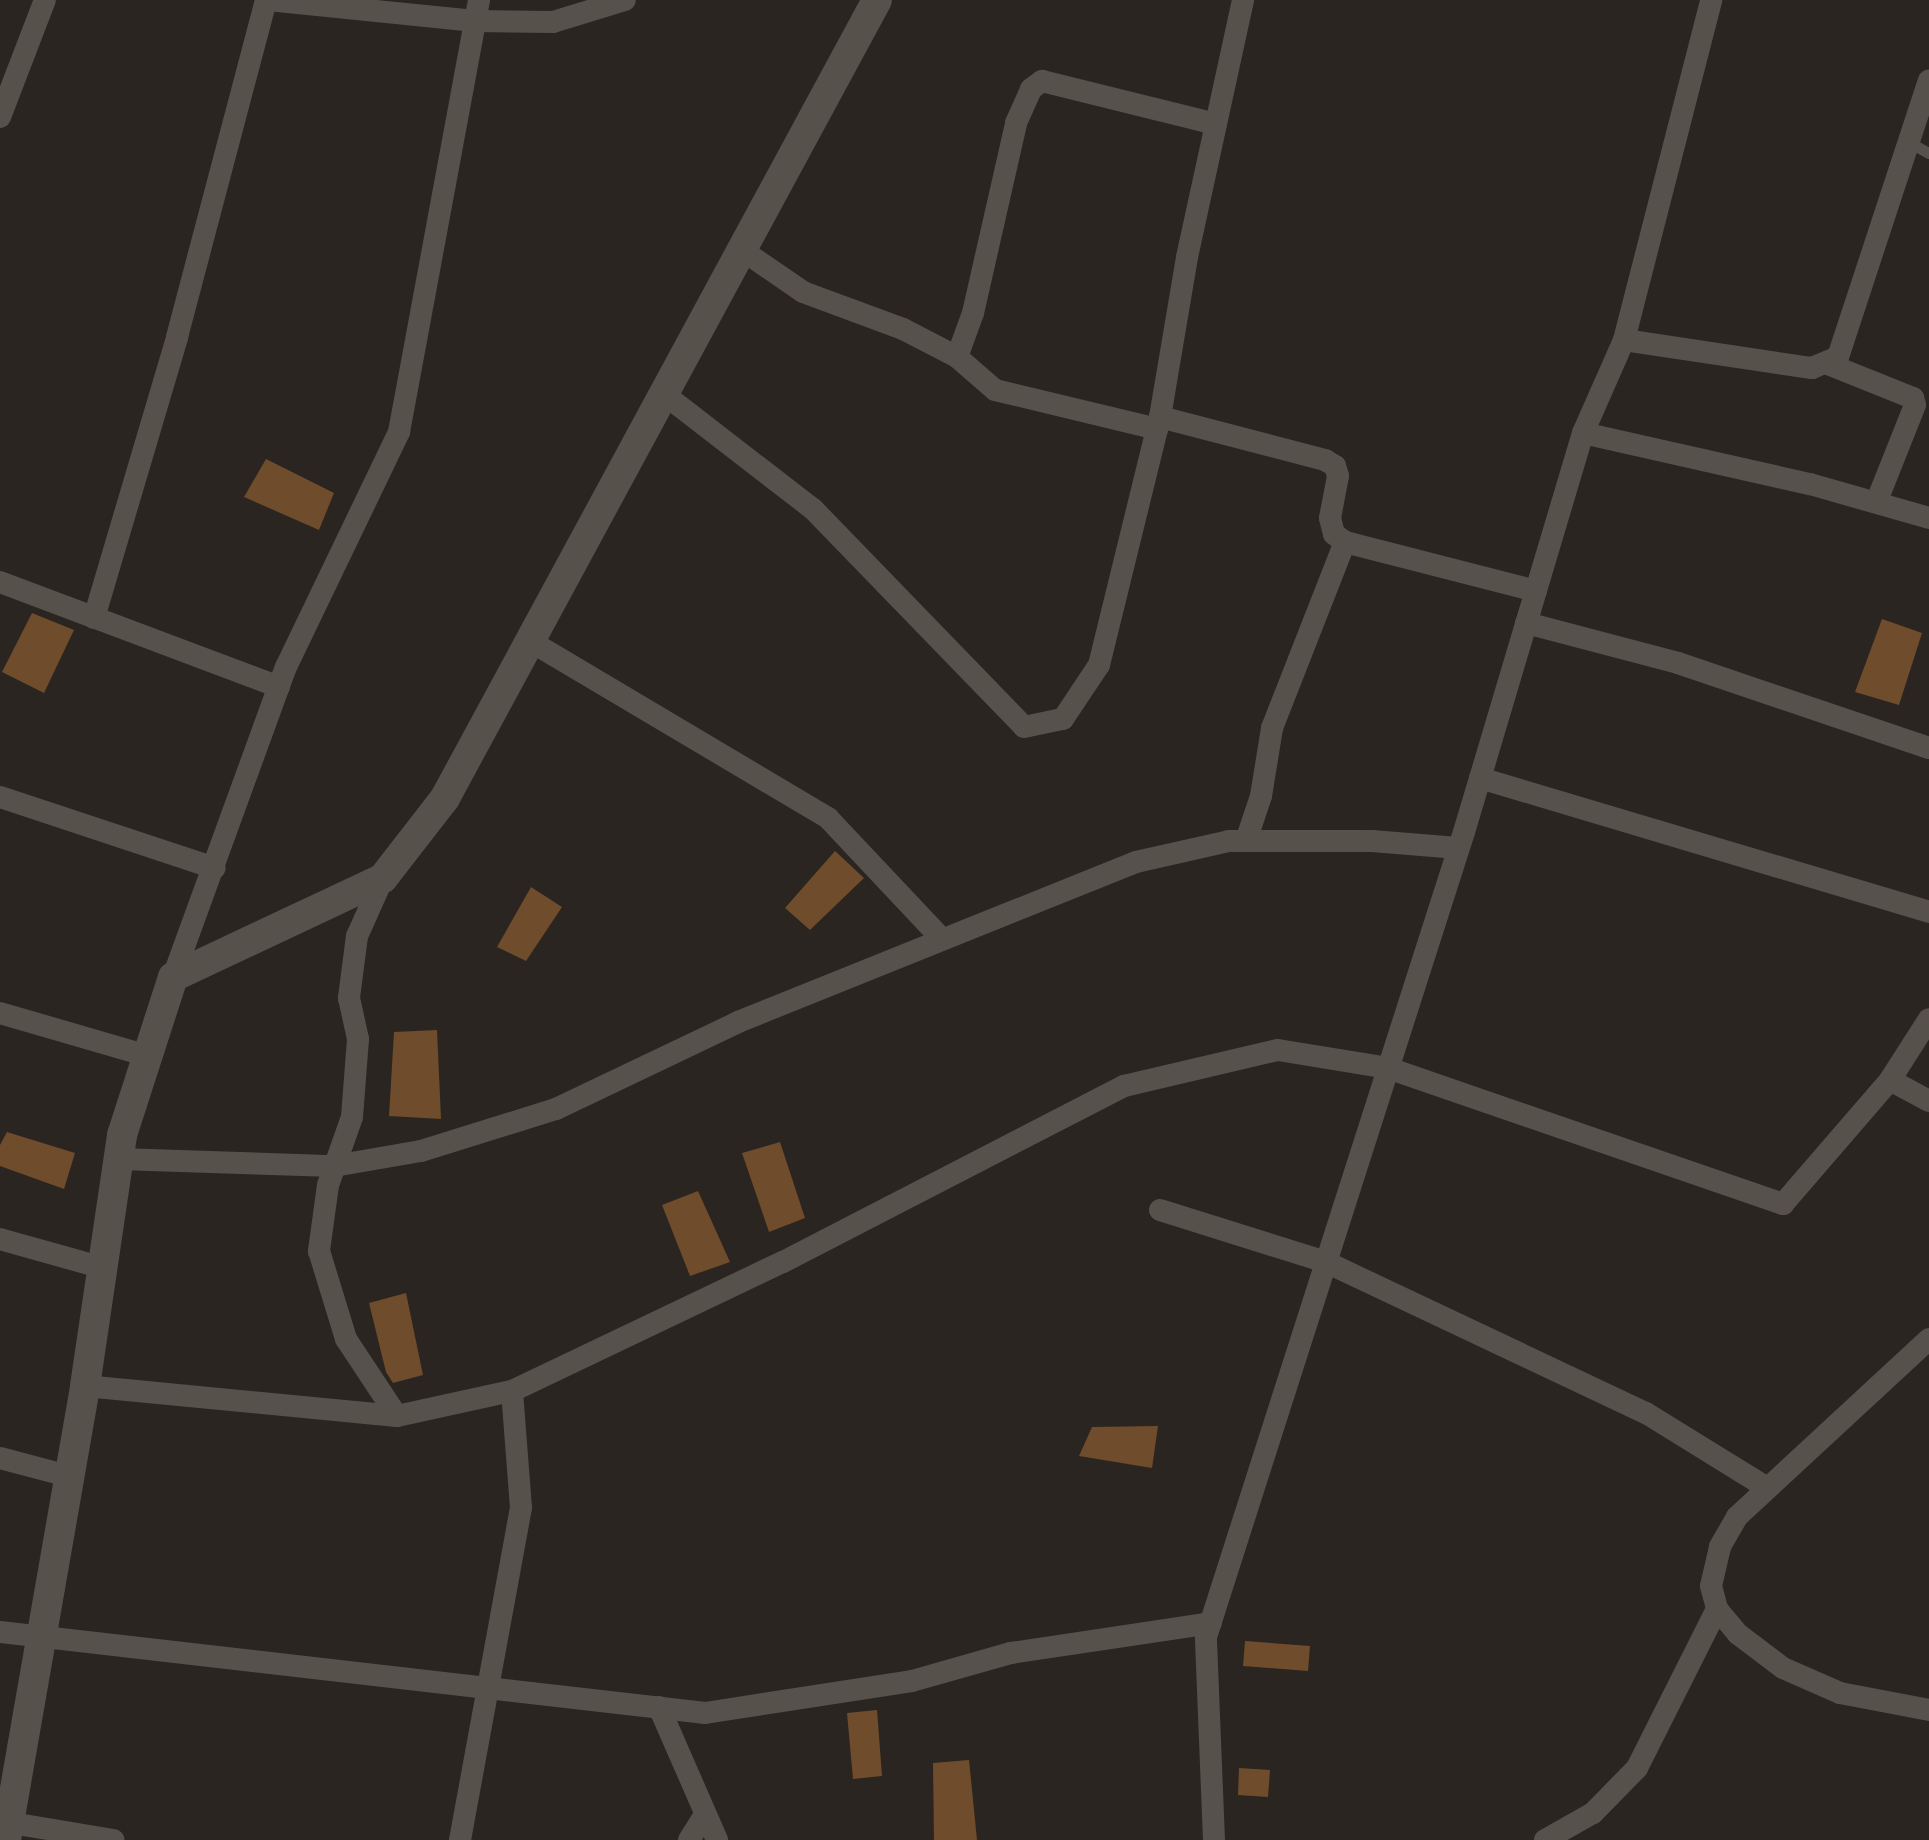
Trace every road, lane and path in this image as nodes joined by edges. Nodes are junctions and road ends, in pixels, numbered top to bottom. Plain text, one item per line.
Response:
1 (45, 0) edge
2 (267, 0) edge
3 (625, 0) edge
4 (877, 0) edge
5 (1243, 0) edge
6 (1712, 0) edge
7 (477, 11) edge
8 (1929, 81) edge
9 (0, 118) edge
10 (1216, 124) junction
11 (1907, 141) junction
12 (1929, 153) edge
13 (742, 250) junction
14 (1624, 340) junction
15 (957, 357) junction
16 (1828, 364) junction
17 (664, 394) junction
18 (1159, 423) junction
19 (1584, 433) junction
20 (1876, 503) junction
21 (1929, 518) edge
22 (1346, 542) junction
23 (0, 582) edge
24 (1536, 590) junction
25 (94, 618) junction
26 (1526, 623) junction
27 (530, 641) junction
28 (279, 687) junction
29 (1929, 748) edge
30 (1480, 778) junction
31 (0, 797) edge
32 (1246, 841) junction
33 (1458, 848) junction
34 (215, 868) junction
35 (383, 878) junction
36 (1929, 912) edge
37 (941, 938) junction
38 (173, 977) junction
39 (0, 1013) edge
40 (1929, 1019) edge
41 (148, 1056) junction
42 (1388, 1068) junction
43 (1890, 1080) junction
44 (1929, 1101) edge
45 (119, 1159) junction
46 (334, 1166) junction
47 (1160, 1210) dead end
48 (0, 1239) edge
49 (1326, 1262) junction
50 (102, 1268) junction
51 (1929, 1338) edge
52 (85, 1386) junction
53 (512, 1391) junction
54 (397, 1416) junction
55 (0, 1458) edge
56 (68, 1476) junction
57 (1766, 1487) junction
58 (1717, 1609) junction
59 (1211, 1623) junction
60 (0, 1632) edge
61 (38, 1636) junction
62 (489, 1684) junction
63 (659, 1707) junction
64 (1929, 1710) edge
65 (704, 1816) junction
66 (5, 1827) edge
67 (114, 1840) edge
68 (460, 1840) edge
69 (689, 1840) edge
70 (717, 1840) edge
71 (1214, 1840) edge
72 (1545, 1840) edge

1 - 9 street
2 - 7 street
2 - 25 street
3 - 7 street
4 - 13 street
5 - 10 street
6 - 14 street
7 - 28 street
8 - 11 street
10 - 15 street
10 - 18 street
11 - 12 lane
11 - 16 street
13 - 15 street
13 - 17 street
14 - 16 street
14 - 19 street
15 - 18 street
16 - 20 street
17 - 18 street
17 - 27 street
18 - 22 street
19 - 20 street
19 - 24 street
20 - 21 street
22 - 24 street
22 - 32 street
23 - 25 street
24 - 26 street
25 - 28 street
26 - 29 street
26 - 30 street
27 - 35 street
27 - 37 street
28 - 34 street
30 - 33 street
30 - 36 street
31 - 34 street
32 - 33 street
32 - 37 street
33 - 42 street
34 - 38 street
35 - 38 street
35 - 46 street
37 - 46 street
38 - 41 street
39 - 41 street
40 - 43 street
41 - 45 street
42 - 43 street
42 - 49 street
42 - 53 street
43 - 44 street
45 - 46 street
45 - 50 street
46 - 54 street
47 - 49 street
48 - 50 street
49 - 57 street
49 - 59 street
50 - 52 street
51 - 57 street
52 - 54 street
52 - 56 street
53 - 54 street
53 - 62 street
55 - 56 street
56 - 61 street
57 - 58 street
58 - 64 street
58 - 72 street
59 - 63 street
59 - 71 street
60 - 61 street
61 - 62 street
61 - 66 street
62 - 63 street
62 - 68 street
63 - 65 street
65 - 69 street
65 - 70 street
66 - 67 street

